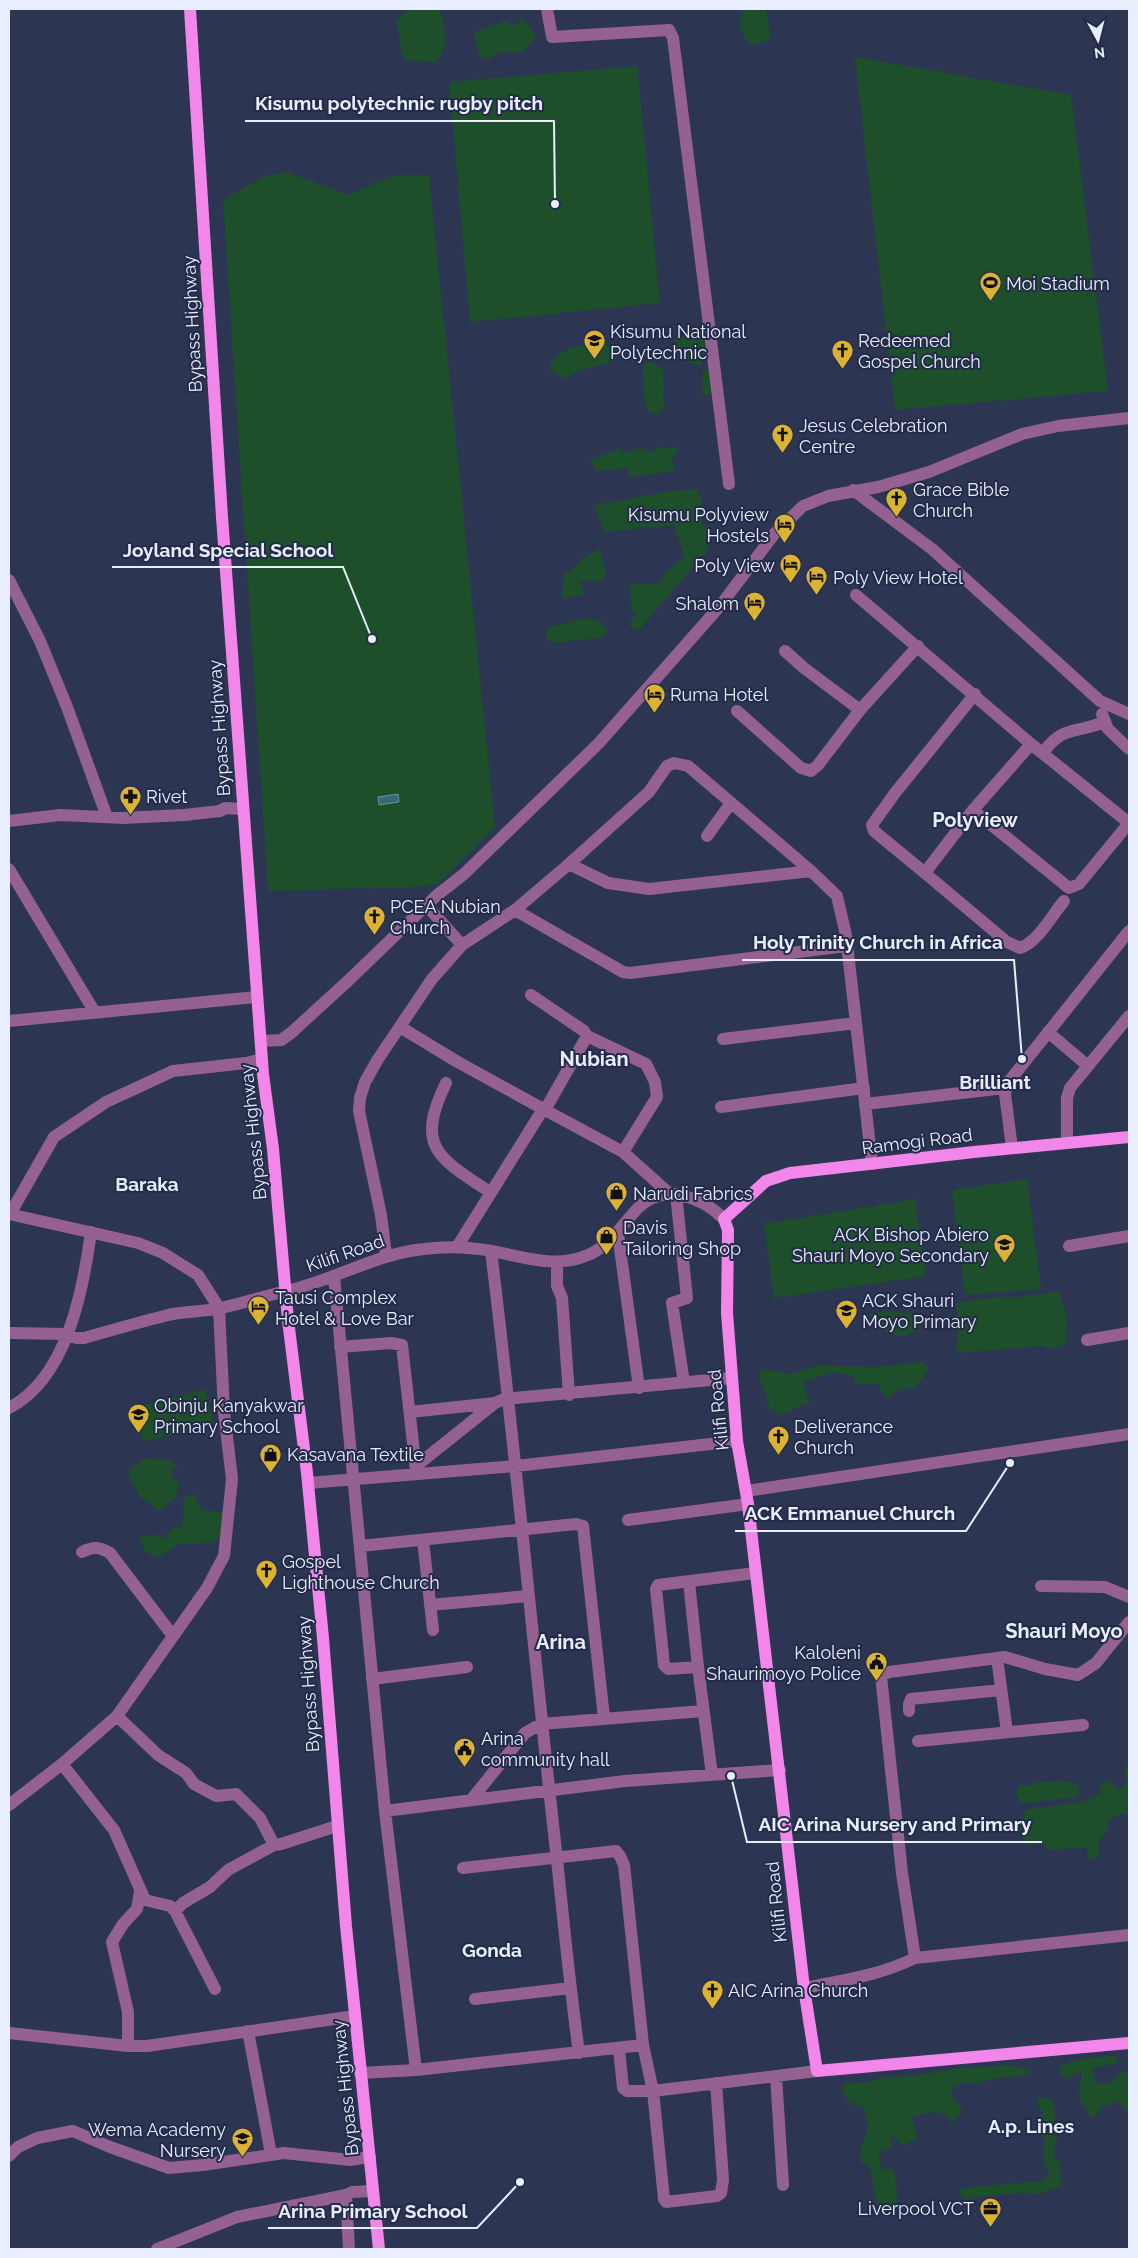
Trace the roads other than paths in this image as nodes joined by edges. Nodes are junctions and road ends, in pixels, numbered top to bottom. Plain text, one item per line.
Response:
1 (190, 9) edge
2 (547, 9) edge
3 (1129, 418) edge
4 (729, 484) dead end
5 (853, 490) junction
6 (9, 580) edge
7 (856, 595) dead end
8 (918, 646) junction
9 (785, 651) dead end
10 (975, 694) junction
11 (1100, 701) junction
12 (860, 710) junction
13 (737, 711) dead end
14 (1129, 714) edge
15 (1104, 722) junction
16 (1032, 744) junction
17 (1129, 749) edge
18 (1043, 753) junction
19 (731, 804) junction
20 (242, 809) junction
21 (973, 810) junction
22 (107, 817) junction
23 (9, 821) edge
24 (1129, 823) edge
25 (707, 836) dead end
26 (569, 864) junction
27 (9, 869) edge
28 (811, 871) junction
29 (925, 873) junction
30 (1064, 901) dead end
31 (426, 905) junction
32 (515, 910) junction
33 (1129, 931) edge
34 (462, 946) junction
35 (847, 946) junction
36 (531, 995) dead end
37 (257, 997) junction
38 (94, 1011) junction
39 (1129, 1016) edge
40 (9, 1021) edge
41 (856, 1023) junction
42 (400, 1027) junction
43 (1048, 1032) junction
44 (587, 1036) junction
45 (723, 1039) dead end
46 (261, 1041) junction
47 (262, 1059) junction
48 (1088, 1066) junction
49 (446, 1083) dead end
50 (864, 1088) junction
51 (1005, 1088) junction
52 (866, 1104) junction
53 (721, 1107) dead end
54 (545, 1110) junction
55 (1129, 1137) edge
56 (1067, 1143) junction
57 (1012, 1148) junction
58 (623, 1152) junction
59 (872, 1164) junction
60 (490, 1192) junction
61 (674, 1195) junction
62 (9, 1214) edge
63 (724, 1219) junction
64 (92, 1232) junction
65 (618, 1234) junction
66 (1129, 1236) edge
67 (1069, 1246) dead end
68 (457, 1247) junction
69 (491, 1251) junction
70 (386, 1255) junction
71 (557, 1263) junction
72 (334, 1276) junction
73 (286, 1290) junction
74 (219, 1308) junction
75 (9, 1333) edge
76 (1129, 1333) edge
77 (66, 1334) junction
78 (1087, 1340) dead end
79 (340, 1347) junction
80 (732, 1378) junction
81 (684, 1383) junction
82 (639, 1388) junction
83 (569, 1395) junction
84 (508, 1399) junction
85 (496, 1403) junction
86 (9, 1408) edge
87 (410, 1412) junction
88 (1129, 1434) edge
89 (738, 1441) junction
90 (516, 1466) junction
91 (416, 1470) junction
92 (354, 1481) junction
93 (308, 1483) junction
94 (746, 1491) junction
95 (748, 1504) junction
96 (628, 1520) dead end
97 (523, 1530) junction
98 (423, 1540) junction
99 (360, 1546) junction
100 (82, 1552) dead end
101 (755, 1573) junction
102 (689, 1582) junction
103 (1041, 1586) dead end
104 (528, 1596) junction
105 (1129, 1597) edge
106 (430, 1605) junction
107 (1129, 1622) edge
108 (433, 1630) dead end
109 (173, 1636) junction
110 (997, 1658) junction
111 (466, 1667) dead end
112 (698, 1667) junction
113 (372, 1679) junction
114 (1001, 1690) junction
115 (703, 1711) junction
116 (909, 1711) dead end
117 (116, 1716) junction
118 (604, 1718) junction
119 (541, 1724) junction
120 (1083, 1725) dead end
121 (1007, 1732) junction
122 (918, 1741) dead end
123 (62, 1764) junction
124 (780, 1770) junction
125 (712, 1775) junction
126 (548, 1790) junction
127 (10, 1800) edge
128 (471, 1800) junction
129 (386, 1811) junction
130 (337, 1826) junction
131 (274, 1845) junction
132 (557, 1857) junction
133 (462, 1868) dead end
134 (140, 1891) junction
135 (175, 1911) junction
136 (1129, 1935) edge
137 (915, 1958) junction
138 (570, 1988) junction
139 (804, 1988) junction
140 (215, 1990) dead end
141 (475, 1998) dead end
142 (355, 2016) junction
143 (248, 2031) junction
144 (9, 2033) edge
145 (1129, 2043) edge
146 (643, 2045) junction
147 (128, 2046) junction
148 (619, 2049) junction
149 (579, 2054) junction
150 (416, 2070) junction
151 (817, 2071) junction
152 (360, 2073) junction
153 (776, 2076) junction
154 (716, 2083) junction
155 (653, 2090) junction
156 (271, 2154) junction
157 (9, 2156) edge
158 (370, 2157) junction
159 (783, 2185) dead end
160 (372, 2191) junction
161 (346, 2195) junction
162 (157, 2249) edge
163 (349, 2249) edge
164 (379, 2249) edge

1 - 20 main road, Bypass Highway
2 - 4 street
3 - 5 street
5 - 11 street
5 - 31 street
6 - 22 street
7 - 8 street
8 - 10 street
8 - 12 street
9 - 12 street
10 - 16 street
10 - 29 street
11 - 14 street
11 - 15 street
12 - 13 street
15 - 17 street
15 - 18 street
16 - 18 street
16 - 21 street
18 - 24 street
19 - 25 street
19 - 26 street
19 - 28 street
20 - 22 street
20 - 37 main road, Bypass Highway
21 - 24 street
21 - 29 street
22 - 23 street
26 - 28 street
26 - 32 street
27 - 38 street
28 - 35 street
29 - 30 street
31 - 34 street
31 - 46 street
32 - 34 street
32 - 35 street
33 - 43 street
34 - 42 street
35 - 41 street
36 - 44 street
37 - 38 street
37 - 46 main road, Bypass Highway
38 - 40 street
39 - 48 street
41 - 45 street
41 - 50 street
42 - 54 street
42 - 70 street
43 - 48 street
43 - 51 street
44 - 54 street
44 - 58 street
46 - 47 main road, Bypass Highway
47 - 62 street
47 - 73 main road, Bypass Highway
48 - 56 street
49 - 60 street
50 - 52 street
50 - 53 street
51 - 52 street
51 - 57 street
52 - 59 street
54 - 58 street
54 - 60 street
55 - 56 main road, Ramogi Road
56 - 57 main road, Ramogi Road
57 - 59 main road, Ramogi Road
58 - 61 street
59 - 63 main road, Ramogi Road
60 - 68 street
61 - 63 street
61 - 65 street, Kilifi Road
61 - 81 street
62 - 64 street
63 - 80 main road, Kilifi Road
64 - 74 street
64 - 77 street
65 - 71 street, Kilifi Road
65 - 82 street
66 - 67 street
68 - 69 street, Kilifi Road
68 - 70 street, Kilifi Road
69 - 71 street, Kilifi Road
69 - 84 street
70 - 72 street, Kilifi Road
71 - 83 street
72 - 73 street, Kilifi Road
72 - 79 street
73 - 74 street, Kilifi Road
73 - 93 main road, Bypass Highway
74 - 77 street, Kilifi Road
74 - 109 street
75 - 77 street, Kilifi Road
76 - 78 street
77 - 86 street
79 - 87 street
79 - 92 street
80 - 81 street
80 - 89 main road, Kilifi Road
81 - 82 street
82 - 83 street
83 - 84 street
84 - 85 street
84 - 90 street
85 - 87 street
85 - 91 street
87 - 91 street
88 - 94 street
89 - 90 street
89 - 94 main road, Kilifi Road
90 - 91 street
90 - 97 street
91 - 92 street
92 - 93 street
92 - 99 street
93 - 130 main road, Bypass Highway
94 - 95 main road, Kilifi Road
95 - 96 street
95 - 101 main road, Kilifi Road
97 - 98 street
97 - 104 street
97 - 118 street
98 - 99 street
98 - 106 street
99 - 113 street
100 - 109 street
101 - 102 street
101 - 124 main road, Kilifi Road
102 - 112 street
102 - 112 street
103 - 105 street
104 - 106 street
104 - 119 street
106 - 108 street
107 - 110 street
109 - 117 street
110 - 114 street
110 - 137 street
111 - 113 street
112 - 115 street
113 - 129 street
114 - 116 street
114 - 121 street
115 - 118 street
115 - 125 street
117 - 123 street
117 - 131 street
118 - 119 street
119 - 126 street
119 - 128 street
120 - 121 street
121 - 122 street
123 - 127 street
123 - 134 street
124 - 125 street
124 - 139 main road, Kilifi Road
125 - 126 street
126 - 128 street
126 - 132 street
128 - 129 street
129 - 150 street
130 - 131 street
130 - 142 main road, Bypass Highway
131 - 135 street
132 - 133 street
132 - 138 street
132 - 146 street
134 - 135 street
134 - 147 street
135 - 140 street
136 - 137 street
137 - 139 street
138 - 141 street
138 - 149 street
139 - 151 main road, Kilifi Road
142 - 143 street
142 - 152 main road, Bypass Highway
143 - 147 street
143 - 156 street
144 - 147 street
145 - 151 main road
146 - 148 street
146 - 155 street
148 - 149 street
148 - 155 street
149 - 150 street
150 - 152 street
151 - 153 street
152 - 158 main road, Bypass Highway
153 - 154 street
153 - 159 street
154 - 155 street
154 - 155 street
156 - 157 street
156 - 158 street
158 - 160 main road, Bypass Highway
160 - 161 street
160 - 164 main road, Bypass Highway
161 - 162 street
161 - 163 street

